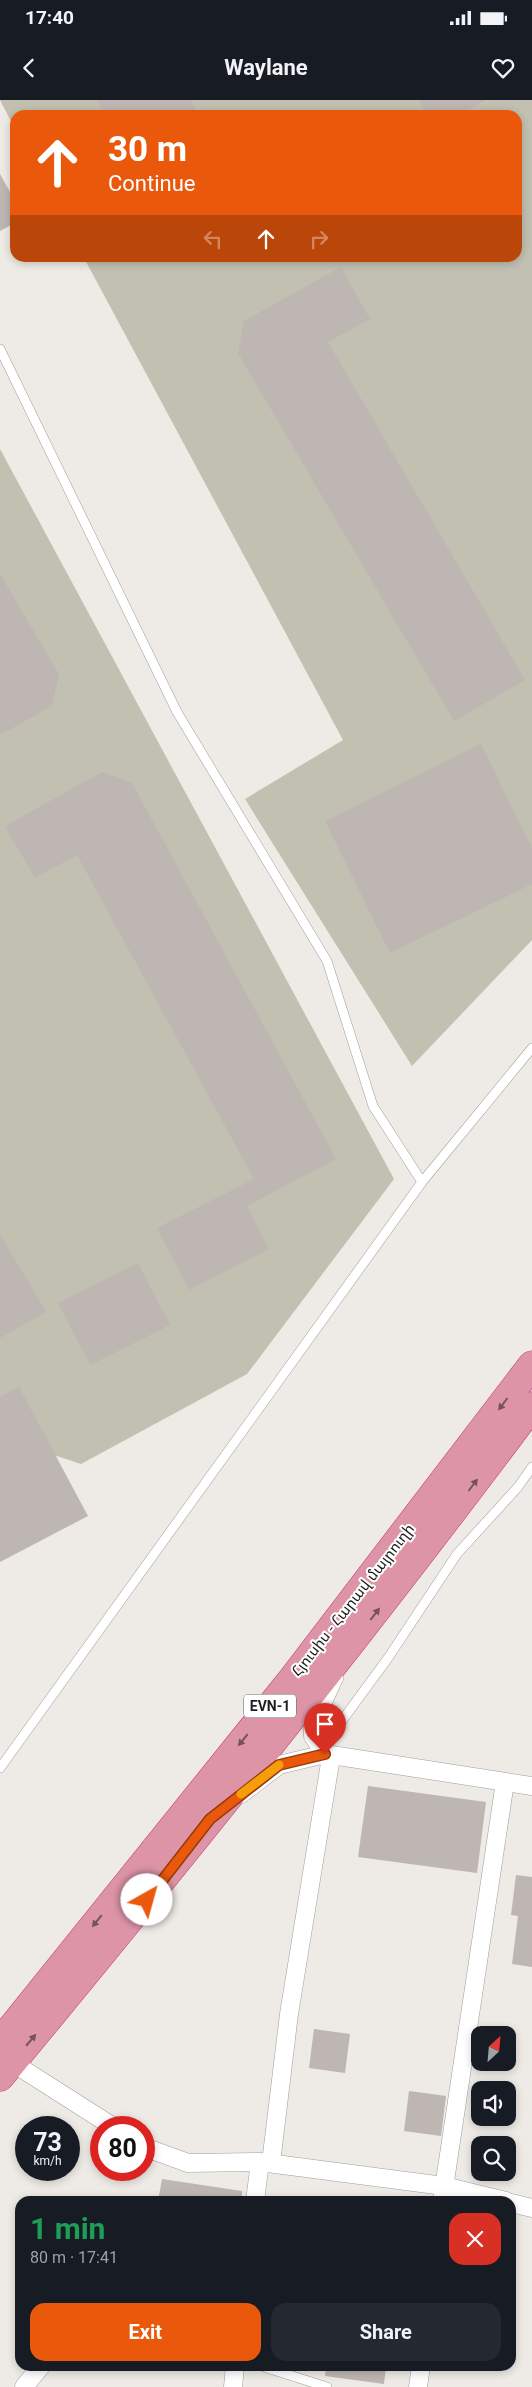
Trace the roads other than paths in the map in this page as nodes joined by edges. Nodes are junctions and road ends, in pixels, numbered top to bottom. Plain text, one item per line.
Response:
1 (0, 349) edge
2 (532, 1048) edge
3 (422, 1182) junction
4 (532, 1365) edge
5 (532, 1406) edge
6 (532, 1467) edge
7 (349, 1648) junction
8 (326, 1753) junction
9 (0, 1768) edge
10 (505, 1782) junction
11 (532, 1786) edge
12 (210, 1819) junction
13 (5, 2060) edge
14 (96, 2116) edge
15 (155, 2151) edge
16 (265, 2163) junction
17 (443, 2194) edge
18 (256, 2196) edge
19 (461, 2196) edge
20 (516, 2204) edge
21 (532, 2208) edge
22 (37, 2371) edge
23 (235, 2371) edge
24 (277, 2371) edge
25 (420, 2371) edge
26 (24, 2387) edge
27 (233, 2387) edge
28 (327, 2387) edge
29 (418, 2387) edge

1 - 3 lane
2 - 3 lane
3 - 9 lane
4 -> 13 highway, Հյուսիս - Հարավ մայրուղի / EVN-1
7 -> 5 highway, Հյուսիս - Հարավ մայրուղի / EVN-1
6 - 8 lane
7 - 8 street
7 - 12 highway, Հյուսիս - Հարավ մայրուղի / EVN-1
8 - 10 street
8 - 12 street
8 - 16 street
10 - 11 street
10 - 17 street
13 -> 12 highway, Հյուսիս - Հարավ մայրուղի / EVN-1
13 - 14 street
15 - 16 street
16 - 17 street
16 - 18 street
17 - 19 street
20 - 21 street
22 - 26 street
23 - 27 street
24 - 28 lane
25 - 29 street

